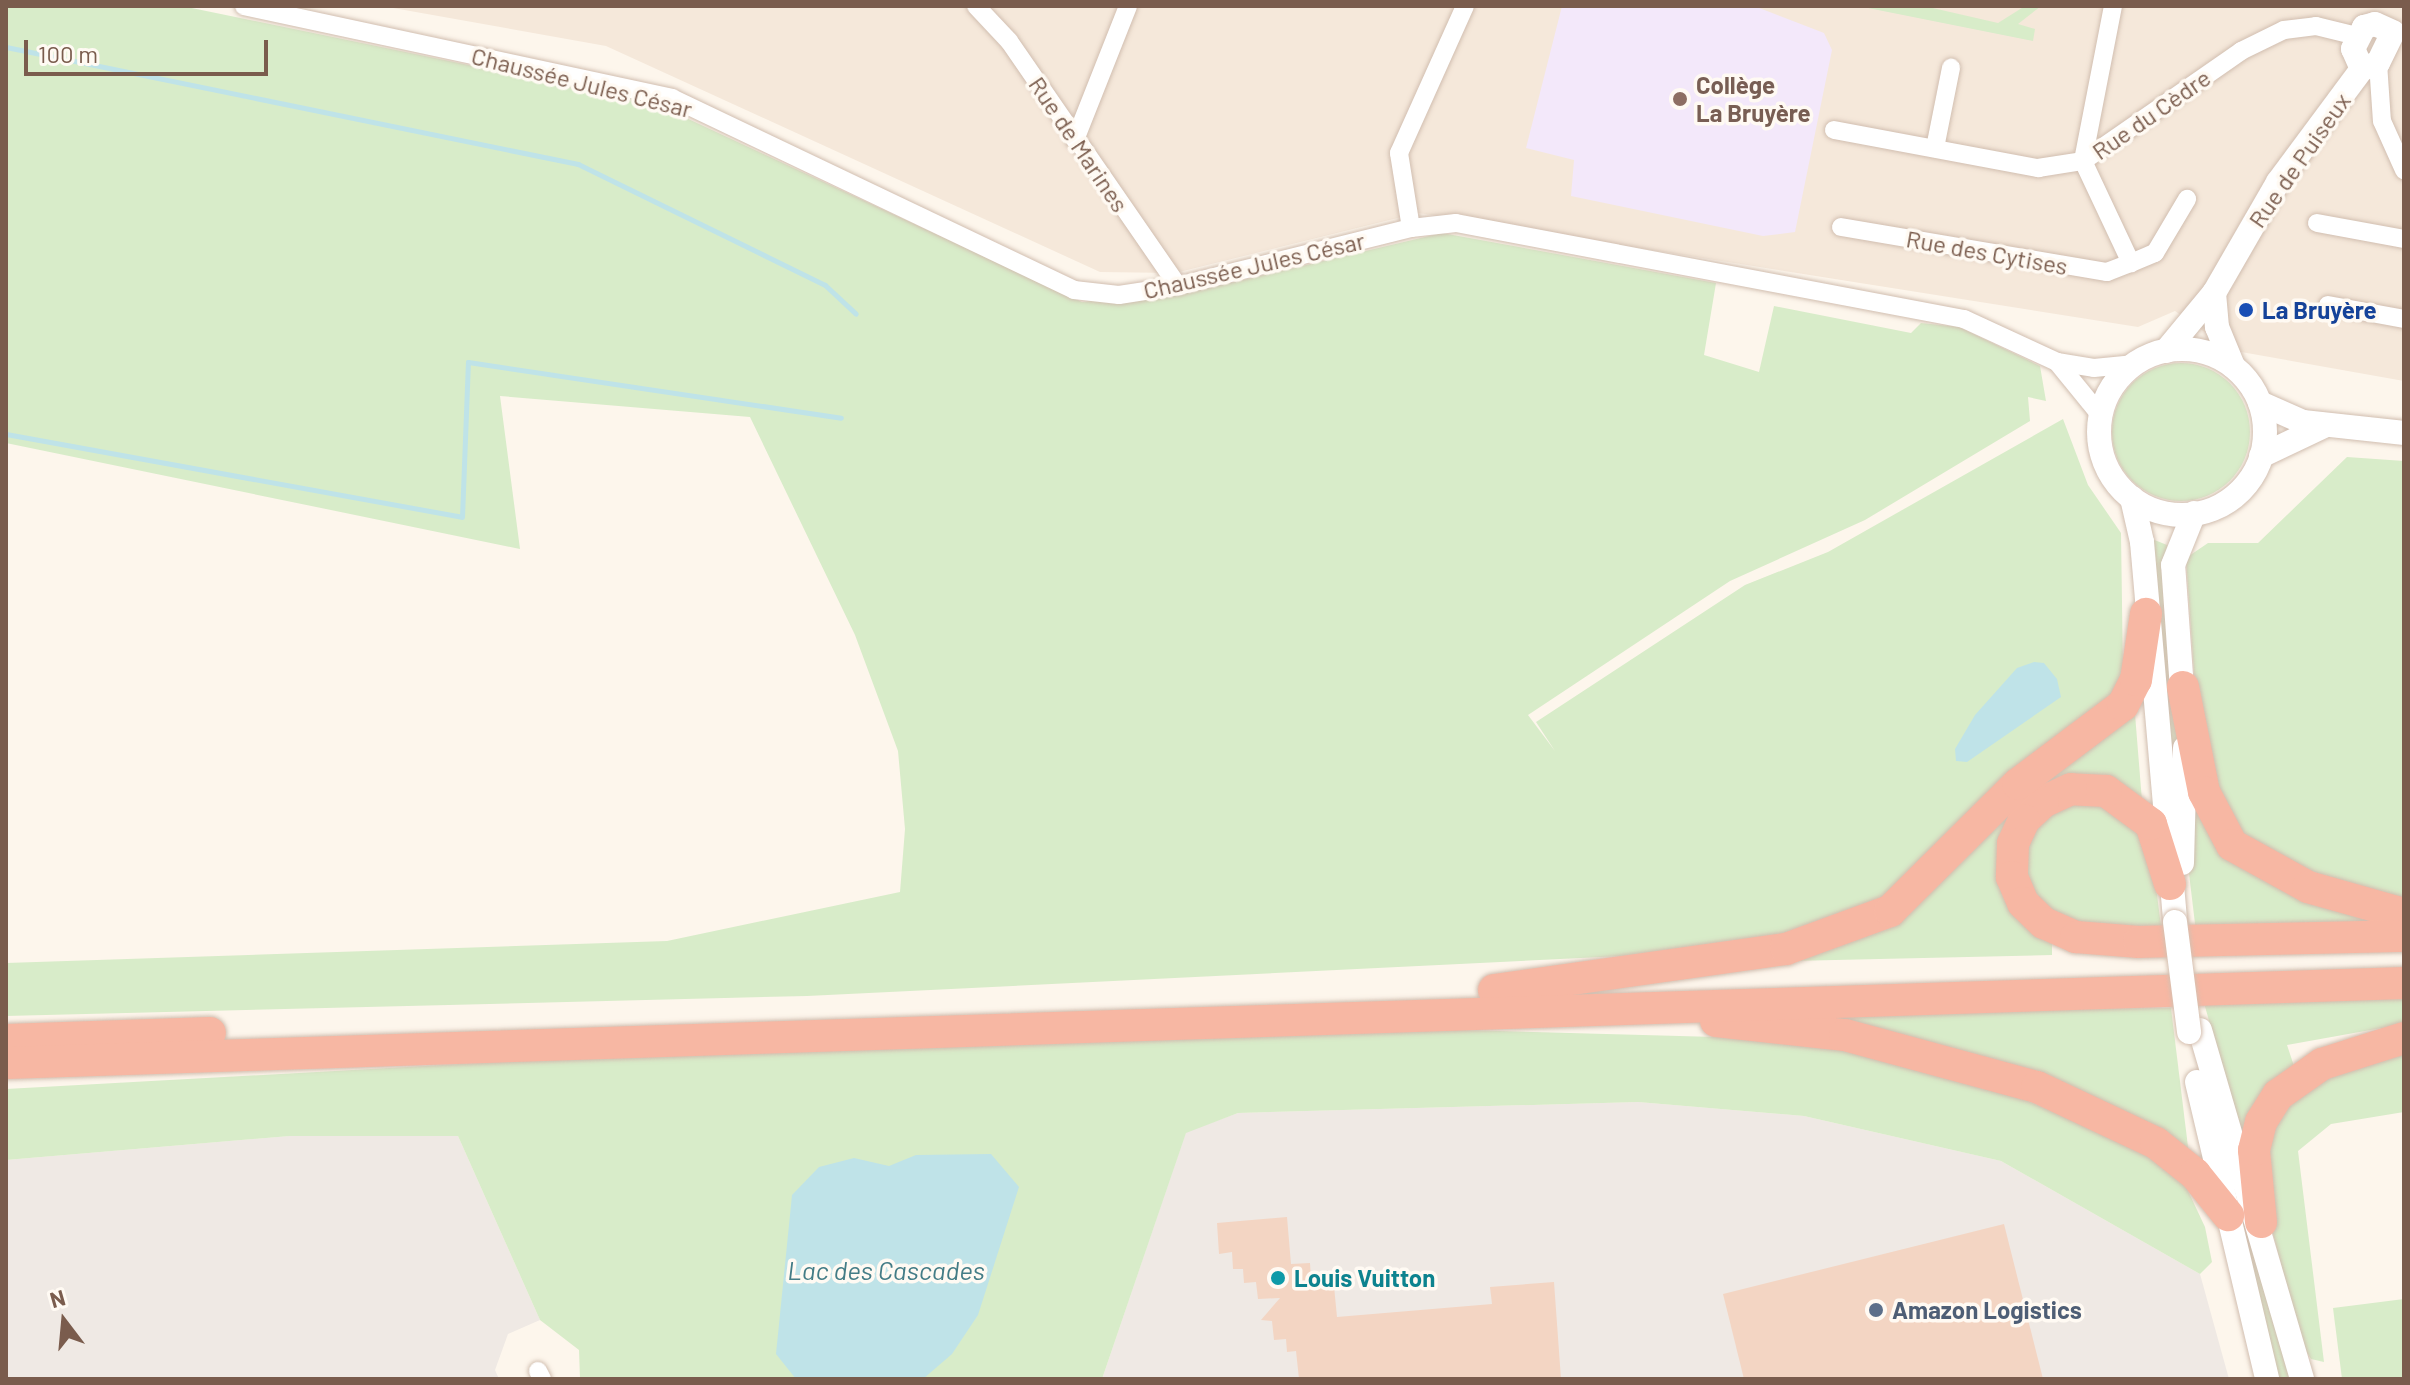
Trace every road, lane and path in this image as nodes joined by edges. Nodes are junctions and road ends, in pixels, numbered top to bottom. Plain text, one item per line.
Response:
1 (244, 6) edge
2 (976, 6) edge
3 (1128, 6) edge
4 (1465, 6) edge
5 (2113, 6) edge
6 (2389, 21) edge
7 (2357, 36) junction
8 (2370, 66) junction
9 (1951, 68) dead end
10 (1834, 130) dead end
11 (1075, 140) junction
12 (1935, 148) junction
13 (2083, 161) junction
14 (2404, 170) edge
15 (2187, 199) dead end
16 (2317, 223) dead end
17 (1841, 227) dead end
18 (1411, 228) junction
19 (2404, 239) edge
20 (2131, 263) junction
21 (1178, 286) junction
22 (2214, 293) junction
23 (2328, 305) dead end
24 (2404, 319) edge
25 (2166, 351) junction
26 (2057, 362) junction
27 (2135, 364) junction
28 (2233, 366) junction
29 (2260, 403) junction
30 (2101, 416) junction
31 (2325, 426) junction
32 (2404, 433) edge
33 (2261, 456) junction
34 (2132, 498) junction
35 (2194, 513) junction
36 (2146, 614) junction
37 (2183, 687) junction
38 (2170, 884) junction
39 (2404, 914) edge
40 (2181, 921) junction
41 (2404, 936) edge
42 (2404, 964) edge
43 (2404, 983) edge
44 (1488, 1000) junction
45 (2195, 1031) junction
46 (2404, 1038) edge
47 (6, 1040) edge
48 (6, 1063) edge
49 (2228, 1215) junction
50 (2261, 1222) junction
51 (2267, 1379) edge
52 (2302, 1379) edge

1 - 21 street, Chaussée Jules César
2 - 11 street, Rue de Marines
3 - 11 street
4 - 18 street
5 - 13 street
6 - 7 main road
6 - 8 main road, Rue de Puiseux
7 - 8 main road
7 - 13 street, Rue du Cèdre
8 - 14 street
8 - 22 main road, Rue de Puiseux
9 - 12 street
10 - 12 street, Rue du Cèdre
11 - 21 street, Rue de Marines
12 - 13 street, Rue du Cèdre
13 - 20 street
15 - 20 street, Rue des Cytises
16 - 19 street
17 - 20 street, Rue des Cytises
18 - 21 street, Chaussée Jules César
18 - 26 street, Chaussée Jules César
22 - 25 main road, Rue de Puiseux
22 - 28 main road
23 - 24 street
25 - 27 main road
25 - 28 main road
26 - 27 street, Chaussée Jules César
26 - 30 street, Chaussée Jules César
27 - 30 main road
28 - 29 main road
29 - 31 main road
29 - 33 main road
30 - 34 main road
31 - 32 main road
31 - 33 main road
33 - 35 main road
34 - 35 main road
34 - 36 main road
35 - 37 main road
36 - 38 main road
36 - 44 highway
37 - 39 highway
37 - 40 main road
38 - 40 main road
38 - 41 highway
40 - 45 main road
42 - 44 highway
43 - 44 highway
44 - 47 highway
44 - 48 highway
44 - 49 highway
45 - 49 main road
45 - 50 main road
46 - 50 highway
49 - 51 main road
50 - 52 main road

